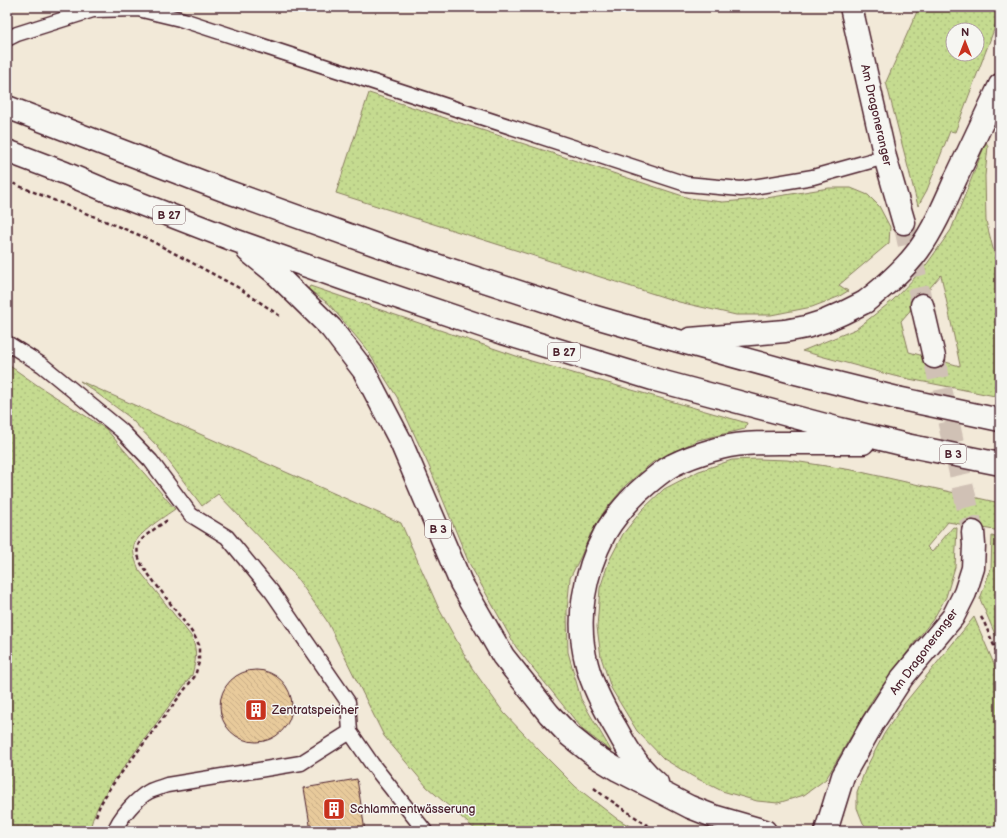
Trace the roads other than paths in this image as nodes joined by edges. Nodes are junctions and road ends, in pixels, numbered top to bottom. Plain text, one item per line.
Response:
1 (851, 7) edge
2 (7, 39) edge
3 (1000, 85) edge
4 (7, 107) edge
5 (7, 151) edge
6 (885, 157) junction
7 (904, 223) tunnel mouth
8 (234, 240) junction
9 (922, 305) tunnel mouth
10 (675, 340) junction
11 (7, 343) edge
12 (934, 357) tunnel mouth
13 (1000, 420) edge
14 (904, 444) junction
15 (1000, 464) edge
16 (973, 532) tunnel mouth
17 (350, 732) junction
18 (667, 795) junction
19 (115, 831) edge
20 (426, 831) edge
21 (765, 831) edge
22 (826, 831) edge

1 - 6 main road, Am Dragoneranger
2 - 6 lane
3 - 10 main road, bridge
4 - 10 main road
5 - 8 main road, B 27
6 - 7 main road, Am Dragoneranger
8 - 14 main road, B 27
8 - 18 main road, B 3
9 - 12 main road
10 - 13 main road, bridge
11 - 17 lane
14 - 15 main road, B 3, bridge
14 - 18 main road, B 3
16 - 22 main road, Am Dragoneranger
17 - 19 lane
17 - 20 lane
18 - 21 main road, B 3

